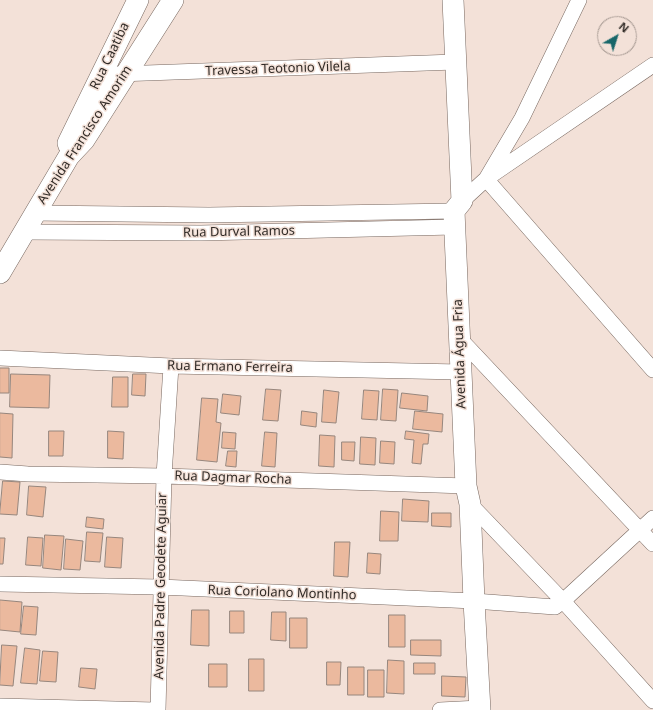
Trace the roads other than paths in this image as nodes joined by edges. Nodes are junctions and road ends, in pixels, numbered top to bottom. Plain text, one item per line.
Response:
1 (138, 0) edge
2 (173, 0) edge
3 (453, 0) edge
4 (579, 0) edge
5 (455, 62) junction
6 (653, 65) edge
7 (101, 74) junction
8 (126, 74) junction
9 (69, 156) junction
10 (486, 179) junction
11 (34, 213) junction
12 (457, 213) junction
13 (24, 232) junction
14 (2, 262) edge
15 (460, 339) junction
16 (0, 358) edge
17 (650, 362) edge
18 (171, 366) junction
19 (460, 372) junction
20 (0, 472) edge
21 (164, 476) junction
22 (468, 495) junction
23 (653, 518) edge
24 (640, 530) junction
25 (653, 544) edge
26 (0, 584) edge
27 (160, 587) junction
28 (474, 601) junction
29 (563, 601) junction
30 (653, 701) edge
31 (0, 706) edge
32 (40, 708) edge
33 (480, 709) edge
34 (154, 710) edge
35 (158, 710) edge
36 (440, 710) edge

1 - 7 street, Rua Caatiba
2 - 8 street, Avenida Francisco Amorim
3 - 5 street, Avenida Água Fria
4 - 10 street
5 - 8 street, Travessa Teotonio Vilela
5 - 12 street, Avenida Água Fria
6 - 10 street
7 - 8 street, Travessa Teotonio Vilela
7 - 9 street, Rua Caatiba
8 - 9 street, Avenida Francisco Amorim
9 - 11 street, Avenida Francisco Amorim
10 - 12 street
10 - 17 street
11 - 12 street, Rua Durval Ramos
11 - 13 street, Avenida Francisco Amorim
12 - 13 street, Rua Durval Ramos
12 - 15 street, Avenida Água Fria
13 - 14 street, Avenida Francisco Amorim
15 - 19 street, Avenida Água Fria
15 - 24 street
16 - 18 street, Rua Ermano Ferreira
18 - 19 street, Rua Ermano Ferreira
18 - 21 street, Avenida Padre Geodete Aguiar
19 - 22 street, Avenida Água Fria
20 - 21 street, Rua Dagmar Rocha
21 - 22 street, Rua Dagmar Rocha
21 - 27 street, Avenida Padre Geodete Aguiar
22 - 28 street, Avenida Água Fria
22 - 29 street
23 - 24 street
24 - 25 street
24 - 29 street
26 - 27 street, Rua Coriolano Montinho
27 - 28 street, Rua Coriolano Montinho
27 - 35 street, Avenida Padre Geodete Aguiar
28 - 29 street, Rua Coriolano Montinho
28 - 33 street, Avenida Água Fria
29 - 30 street
31 - 32 street
32 - 34 street
33 - 36 street

